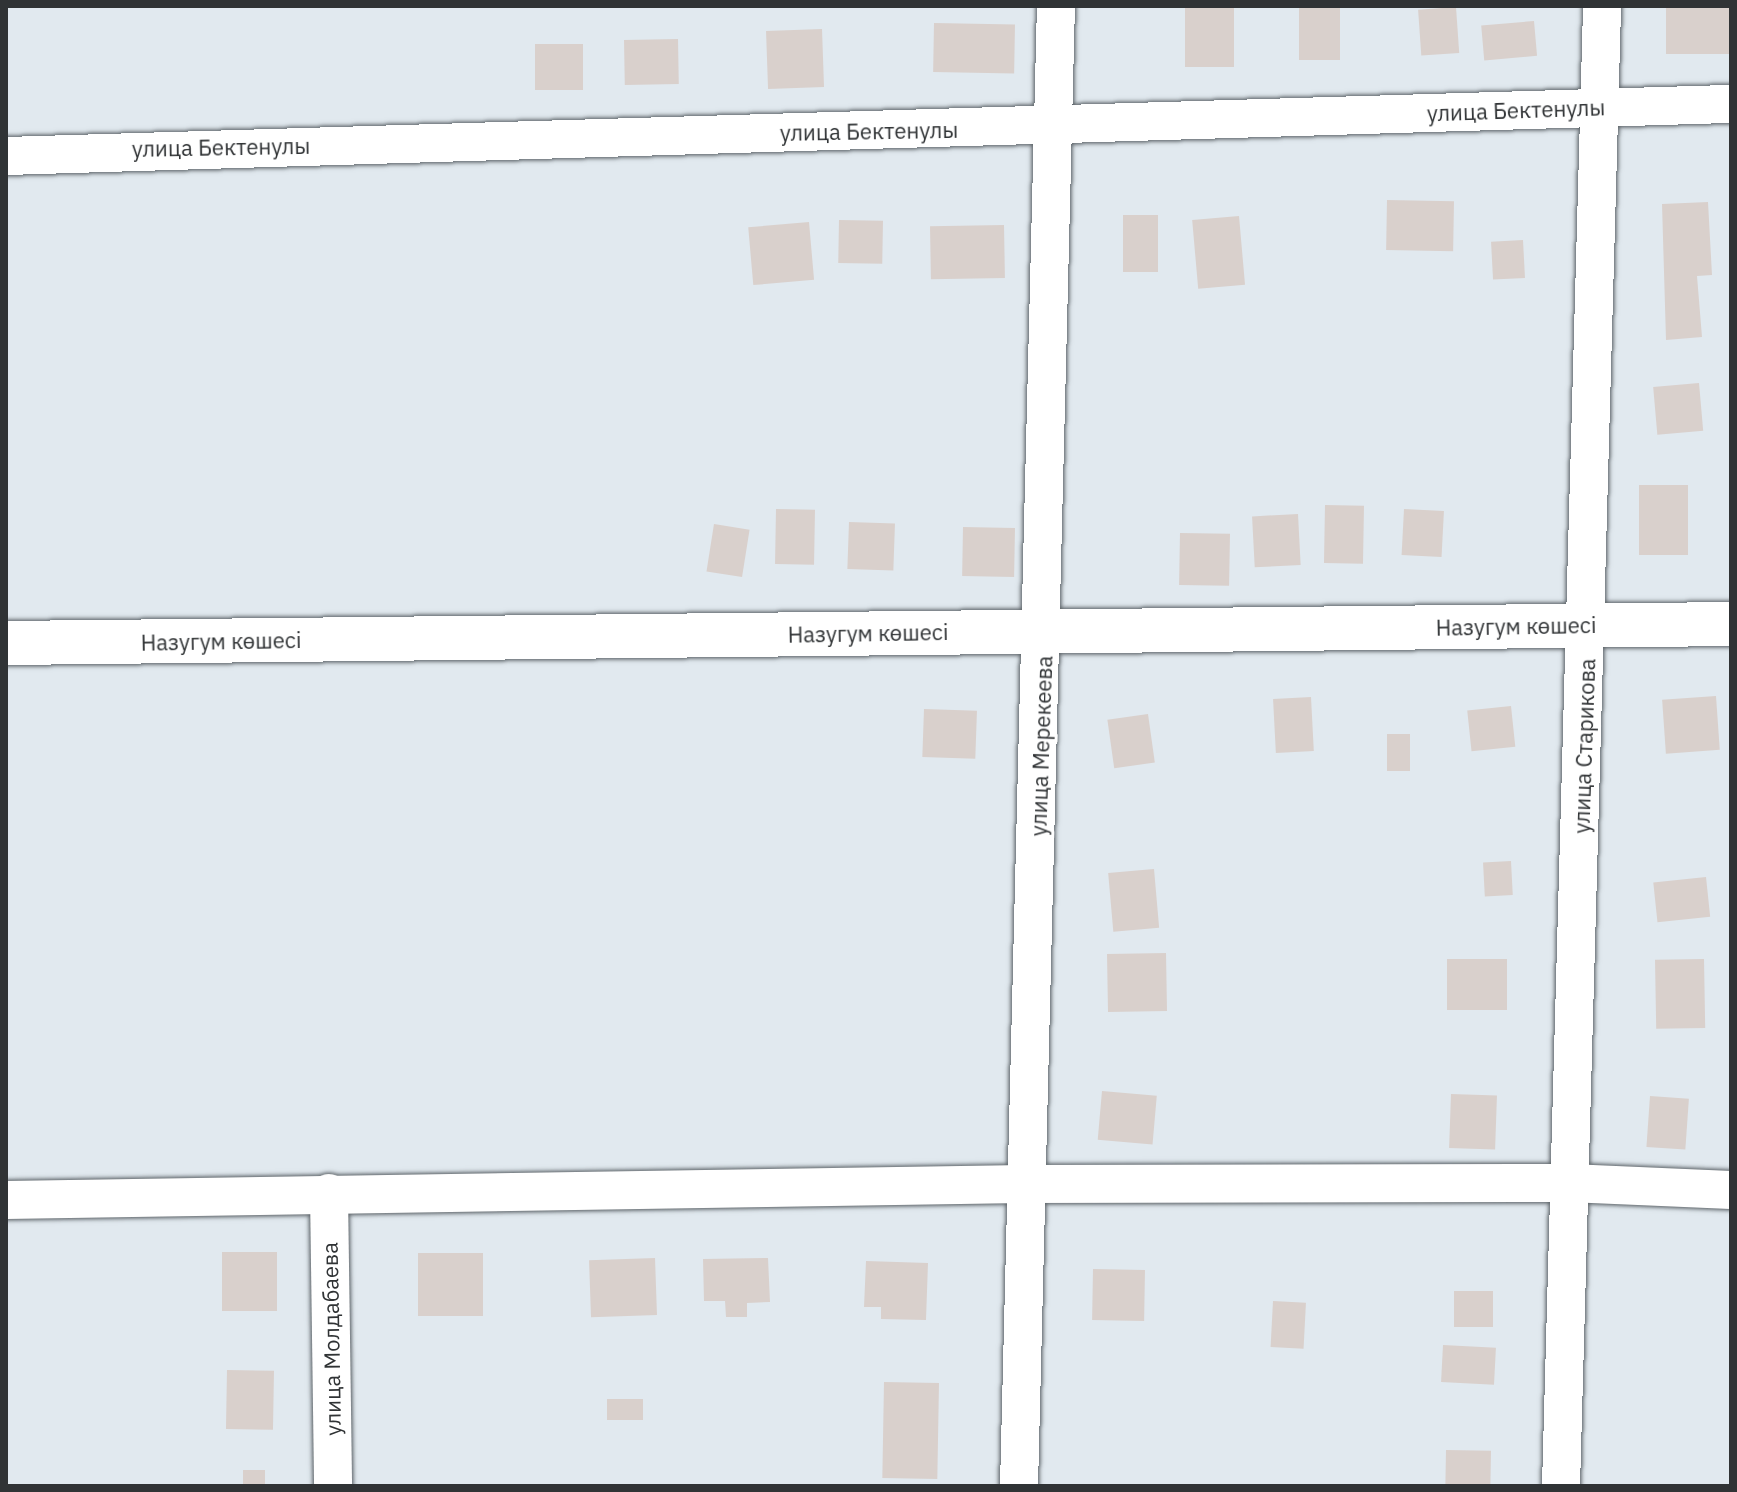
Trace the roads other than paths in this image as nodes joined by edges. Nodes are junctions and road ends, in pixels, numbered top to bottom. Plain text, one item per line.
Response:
1 (1056, 6) edge
2 (1602, 6) edge
3 (1731, 104) edge
4 (1603, 107) junction
5 (1053, 127) junction
6 (6, 156) edge
7 (1731, 624) edge
8 (1588, 625) junction
9 (1045, 631) junction
10 (6, 643) edge
11 (1569, 1183) junction
12 (1025, 1184) junction
13 (1731, 1190) edge
14 (329, 1193) junction
15 (6, 1200) edge
16 (333, 1486) edge
17 (1019, 1486) edge
18 (1561, 1486) edge

1 - 5 street, улица Мерекеева
2 - 4 street, улица Старикова
3 - 4 street, улица Бектенулы
4 - 5 street, улица Бектенулы
4 - 8 street, улица Старикова
5 - 6 street, улица Бектенулы
5 - 9 street, улица Мерекеева
7 - 8 street, Назугум көшесі
8 - 9 street, Назугум көшесі
8 - 11 street, улица Старикова
9 - 10 street, Назугум көшесі
9 - 12 street, улица Мерекеева
11 - 12 street
11 - 13 street
11 - 18 street, улица Старикова
12 - 14 street
12 - 17 street, улица Мерекеева
14 - 15 street
14 - 16 street, улица Молдабаева

